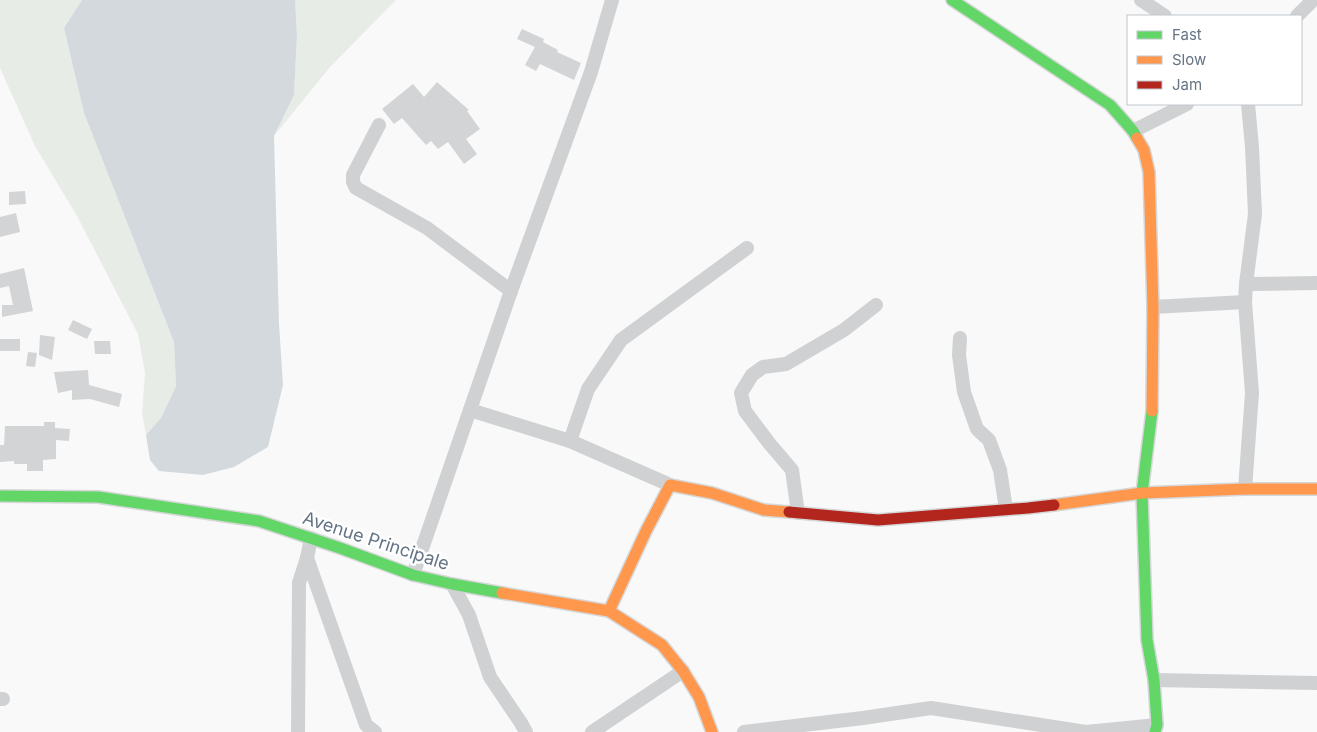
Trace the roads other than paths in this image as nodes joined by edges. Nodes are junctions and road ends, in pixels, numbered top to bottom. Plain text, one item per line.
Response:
1 (612, 0) edge
2 (952, 0) edge
3 (1141, 0) edge
4 (1314, 3) edge
5 (1164, 15) edge
6 (1297, 15) edge
7 (1185, 105) edge
8 (1248, 105) edge
9 (379, 125) dead end
10 (1133, 131) junction
11 (747, 248) dead end
12 (1317, 283) edge
13 (1246, 284) junction
14 (510, 291) junction
15 (1245, 302) junction
16 (876, 304) dead end
17 (1153, 307) junction
18 (960, 338) dead end
19 (470, 410) junction
20 (570, 441) junction
21 (670, 485) junction
22 (1245, 489) junction
23 (1317, 490) edge
24 (1142, 494) junction
25 (0, 496) edge
26 (1006, 509) junction
27 (798, 512) junction
28 (312, 538) junction
29 (307, 558) junction
30 (413, 575) junction
31 (452, 584) junction
32 (609, 611) junction
33 (683, 671) junction
34 (1154, 680) junction
35 (1317, 683) edge
36 (1156, 729) edge
37 (298, 732) edge
38 (375, 732) edge
39 (526, 732) edge
40 (592, 732) edge
41 (712, 732) edge
42 (744, 732) edge

1 - 14 street
2 - 10 street
3 - 5 street
4 - 6 street
7 - 10 street
8 - 13 street
9 - 14 street
10 - 17 street
11 - 20 street
12 - 13 street
13 - 15 street
14 - 19 street
15 - 17 street
15 - 22 street
16 - 27 street
17 - 24 street
18 - 26 street
19 - 20 street
19 - 30 street
20 - 21 street
21 - 27 street
21 - 32 street
22 - 23 street
22 - 24 street
24 - 26 street
24 - 34 street
25 - 28 street, Avenue Principale
26 - 27 street
28 - 29 street
28 - 30 street, Avenue Principale
29 - 37 street
29 - 38 street
30 - 31 street, Avenue Principale
31 - 32 street, Avenue Principale
31 - 39 street
32 - 33 street, Avenue Principale
33 - 40 street
33 - 41 street, Avenue Principale
34 - 35 street
34 - 36 street
36 - 42 street

